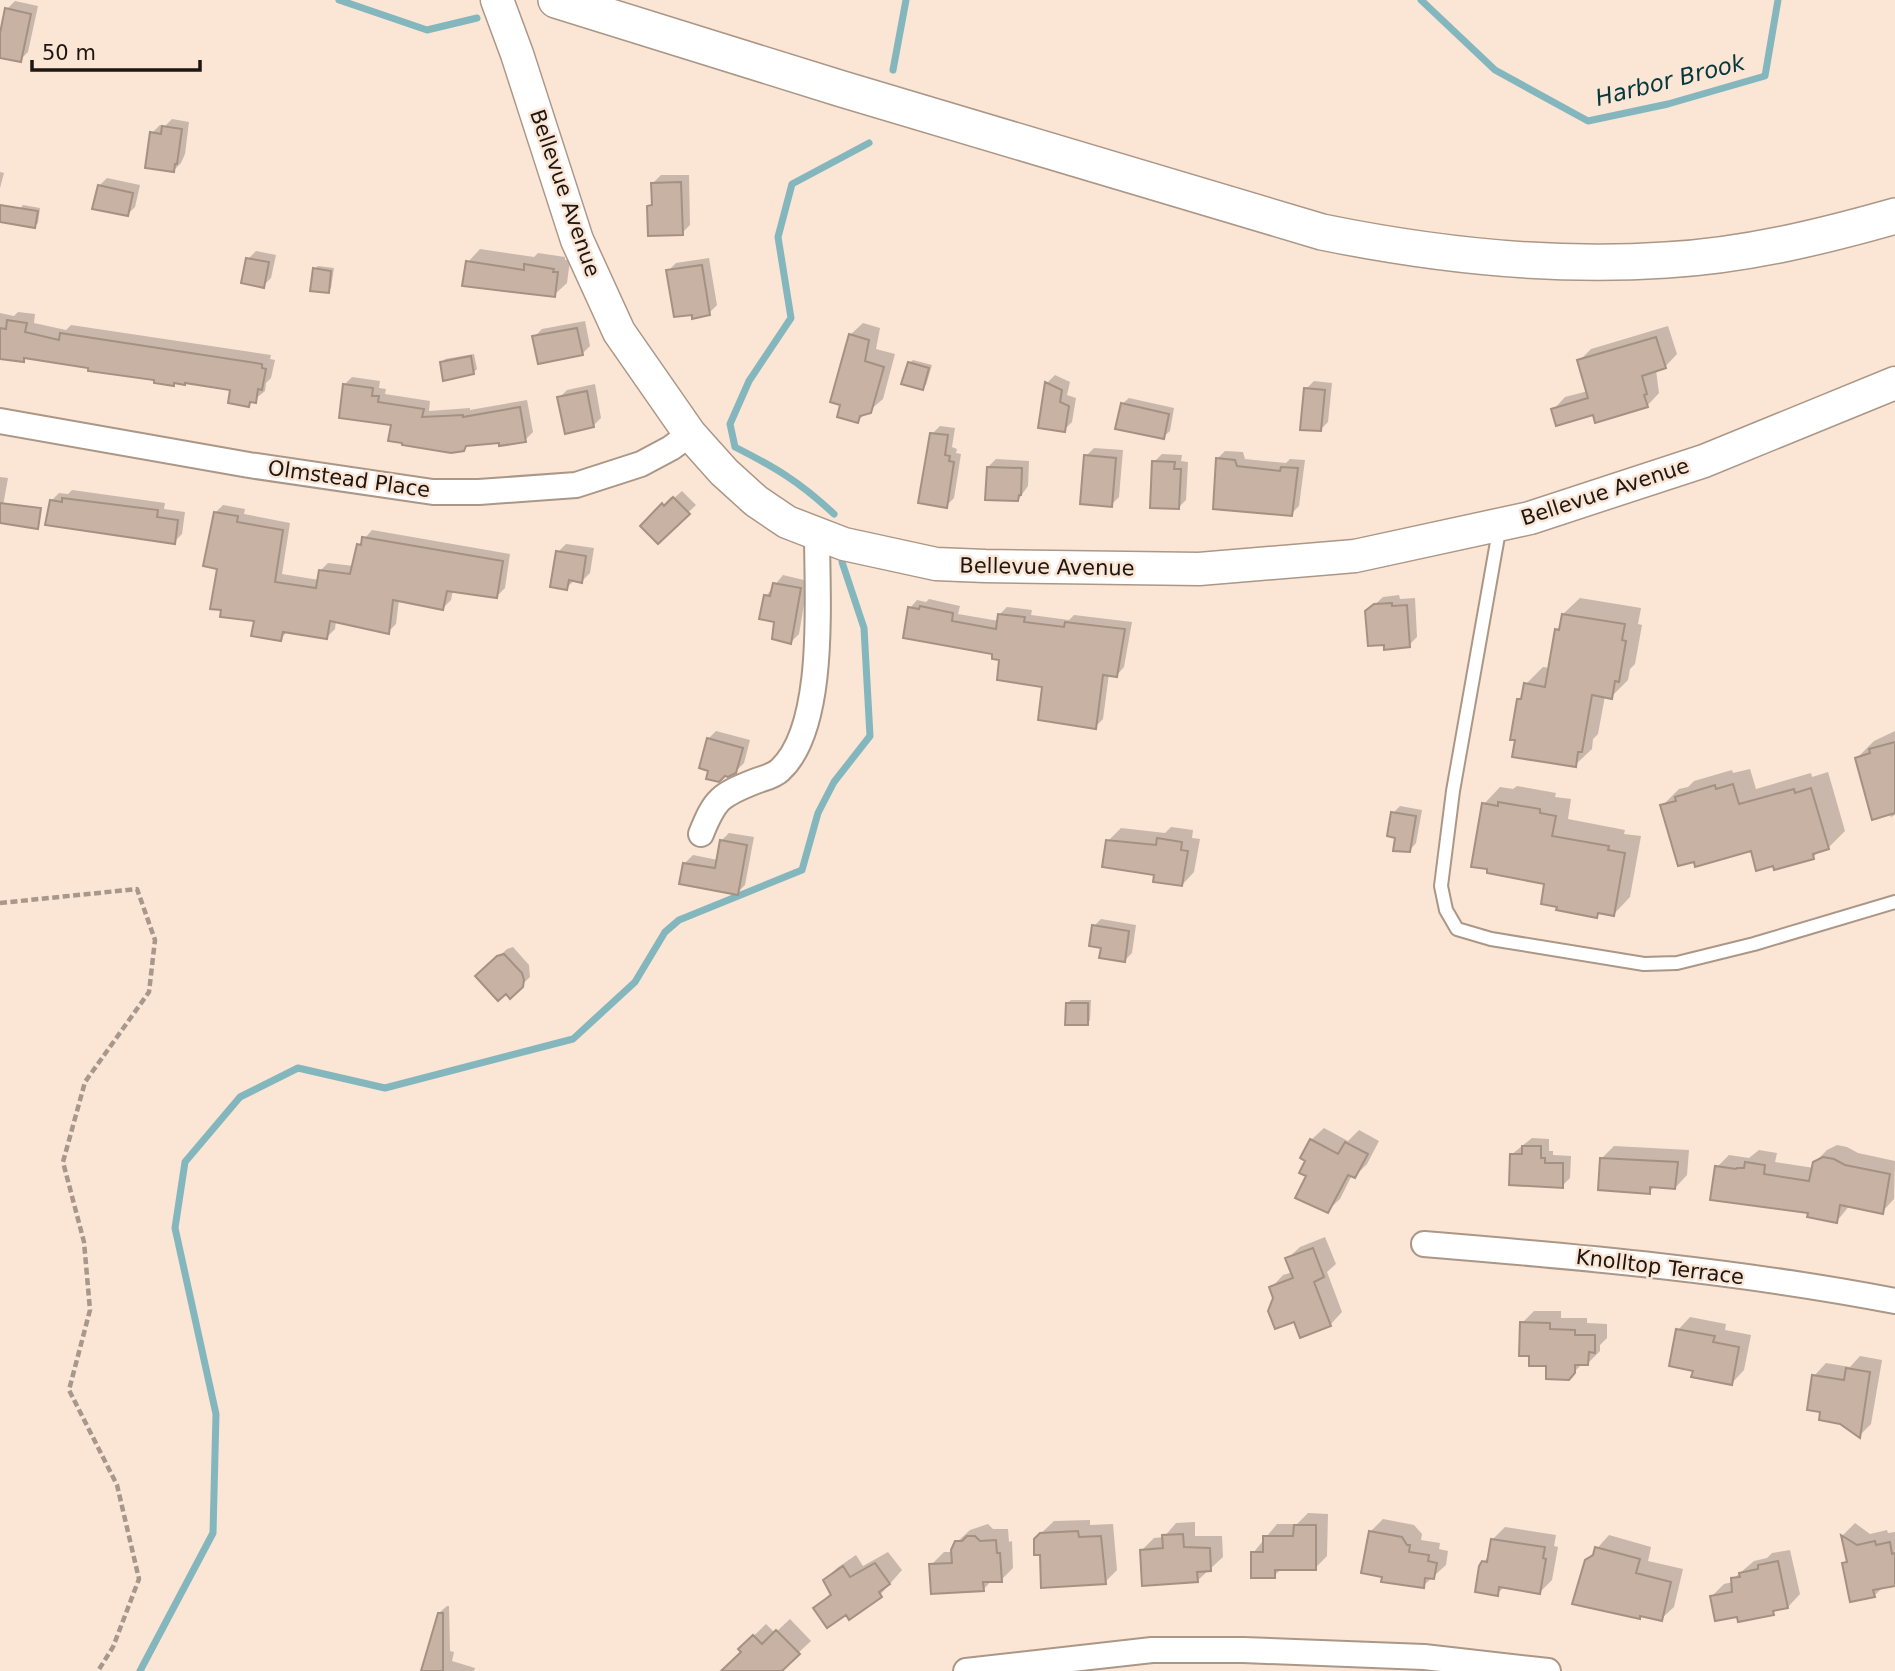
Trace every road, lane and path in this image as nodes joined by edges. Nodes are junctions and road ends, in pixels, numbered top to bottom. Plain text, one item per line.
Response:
1 (497, 0) edge
2 (556, 0) edge
3 (1895, 216) edge
4 (1895, 383) edge
5 (0, 421) edge
6 (690, 433) junction
7 (1501, 525) junction
8 (817, 535) junction
9 (701, 834) dead end
10 (1895, 902) edge
11 (0, 903) edge
12 (1424, 1244) dead end
13 (1895, 1301) edge
14 (98, 1671) edge
15 (966, 1671) edge
16 (1548, 1671) edge

1 - 6 street, Bellevue Avenue
2 - 3 main road
4 - 7 street, Bellevue Avenue
5 - 6 street, Olmstead Place
6 - 8 street, Bellevue Avenue
7 - 8 street, Bellevue Avenue
7 - 10 lane
8 - 9 street
11 - 14 path
12 - 13 street, Knolltop Terrace
15 - 16 street

